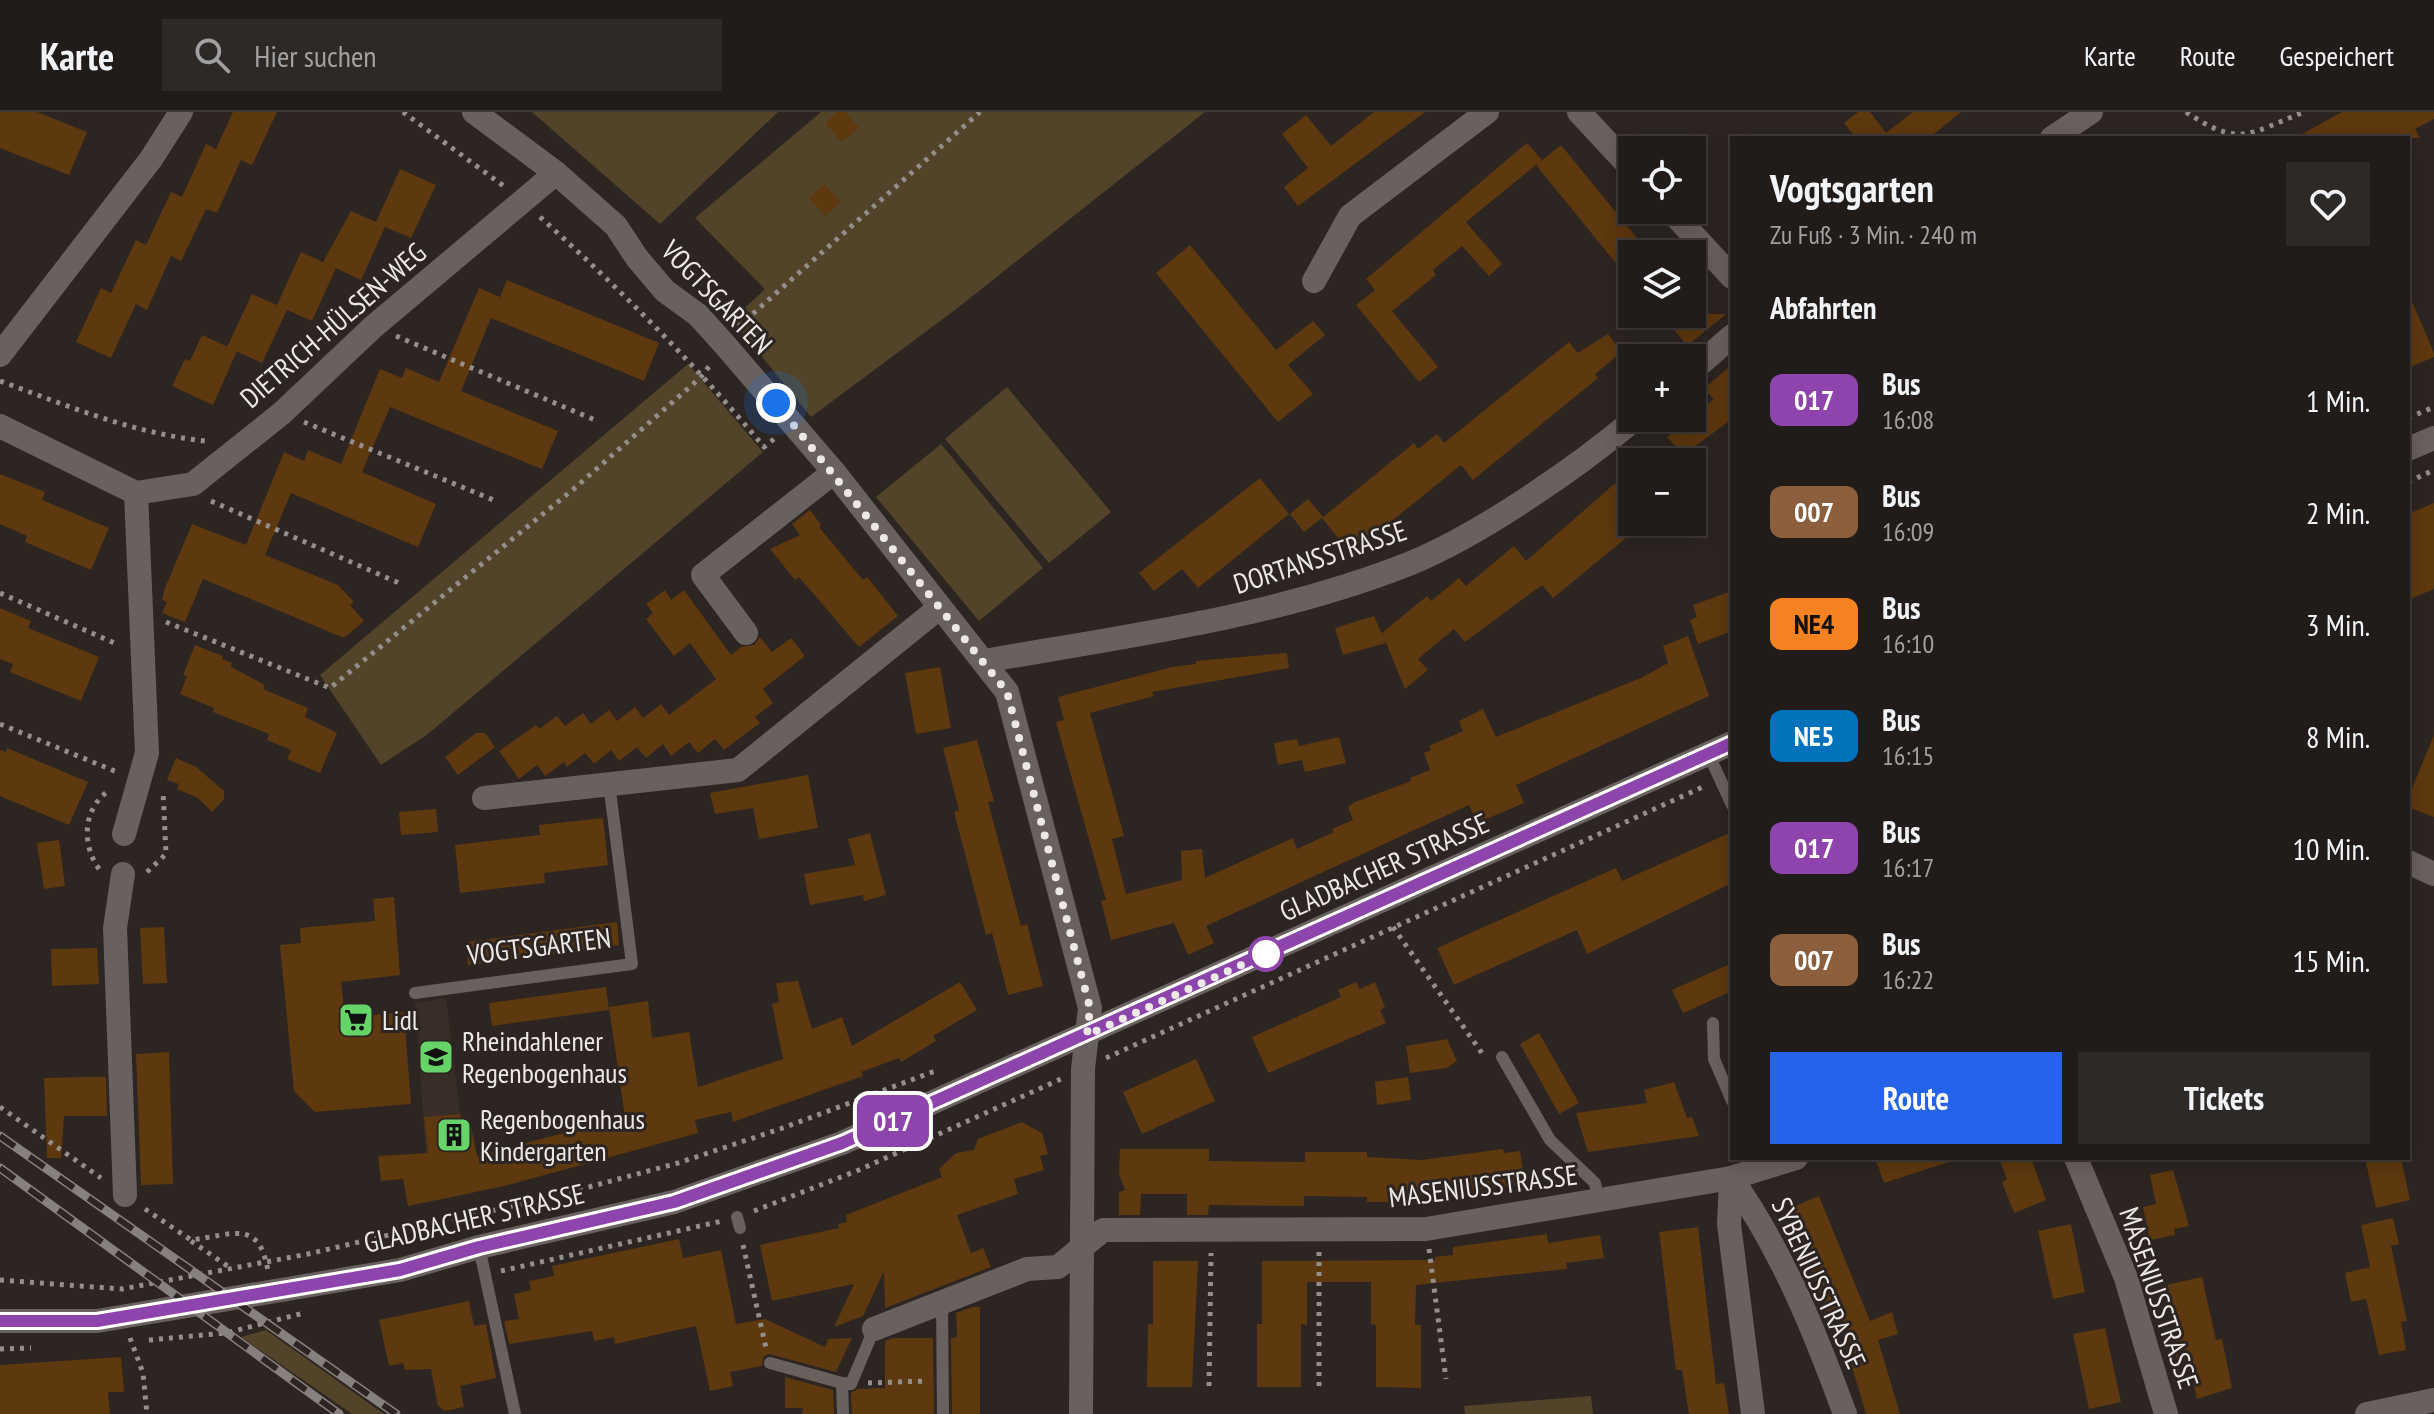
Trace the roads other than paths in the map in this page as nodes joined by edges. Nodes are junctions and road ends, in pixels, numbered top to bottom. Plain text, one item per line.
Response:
1 (181, 112) edge
2 (474, 112) edge
3 (1487, 112) edge
4 (1579, 112) edge
5 (2091, 112) edge
6 (2055, 136) edge
7 (1618, 154) edge
8 (556, 173) junction
9 (1683, 224) edge
10 (1730, 275) edge
11 (1314, 281) dead end
12 (1730, 338) edge
13 (0, 355) edge
14 (1706, 359) edge
15 (0, 426) edge
16 (1618, 431) edge
17 (2434, 438) edge
18 (2410, 448) edge
19 (834, 472) junction
20 (136, 493) junction
21 (939, 608) junction
22 (746, 633) dead end
23 (984, 661) junction
24 (1730, 744) edge
25 (1708, 753) junction
26 (609, 783) junction
27 (484, 798) dead end
28 (1730, 801) edge
29 (124, 834) dead end
30 (2410, 863) edge
31 (114, 874) road end
32 (2434, 874) edge
33 (415, 993) dead end
34 (1713, 1023) dead end
35 (1087, 1035) junction
36 (1502, 1057) road end
37 (1730, 1096) edge
38 (1782, 1160) edge
39 (2077, 1160) edge
40 (1760, 1163) edge
41 (1731, 1178) junction
42 (125, 1195) dead end
43 (1599, 1202) junction
44 (479, 1247) junction
45 (1083, 1247) junction
46 (942, 1302) junction
47 (0, 1321) edge
48 (874, 1329) joint
49 (770, 1363) road end
50 (847, 1383) junction
51 (2434, 1400) edge
52 (515, 1414) edge
53 (843, 1414) edge
54 (943, 1414) edge
55 (1081, 1414) edge
56 (1753, 1414) edge
57 (1845, 1414) edge
58 (2166, 1414) edge
59 (2367, 1414) edge

1 - 13 street
2 - 8 street, VOGTSGARTEN
3 - 11 street
4 - 7 street
5 - 6 street
8 - 19 street, VOGTSGARTEN
8 - 20 street, DIETRICH-HÜLSEN-WEG
9 - 10 street
12 - 14 street
15 - 20 street
16 - 23 street, DORTANSSTRASSE
17 - 18 street
19 - 21 street, VOGTSGARTEN
19 - 22 street
20 - 29 street
21 - 23 street, VOGTSGARTEN
21 - 26 street
23 - 35 street, VOGTSGARTEN
24 - 25 street, GLADBACHER STRASSE
25 - 28 lane
25 - 35 street, GLADBACHER STRASSE
26 - 27 street
26 - 33 lane, VOGTSGARTEN
30 - 32 street
31 - 42 street
34 - 37 lane
35 - 44 street, GLADBACHER STRASSE
35 - 45 street, VOGTSGARTEN
36 - 43 lane
38 - 40 street, MASENIUSSTRASSE
39 - 58 street, MASENIUSSTRASSE
40 - 41 street, MASENIUSSTRASSE
41 - 43 street, MASENIUSSTRASSE
41 - 56 street, SYBENIUSSTRASSE
41 - 57 street, SYBENIUSSTRASSE
43 - 45 street, MASENIUSSTRASSE
44 - 47 street, GLADBACHER STRASSE
44 - 52 lane
45 - 46 street, MASENIUSSTRASSE
45 - 55 street, VOGTSGARTEN
46 - 48 street, MASENIUSSTRASSE
46 - 54 lane
48 - 50 lane
49 - 50 lane
50 - 53 lane
51 - 59 street

